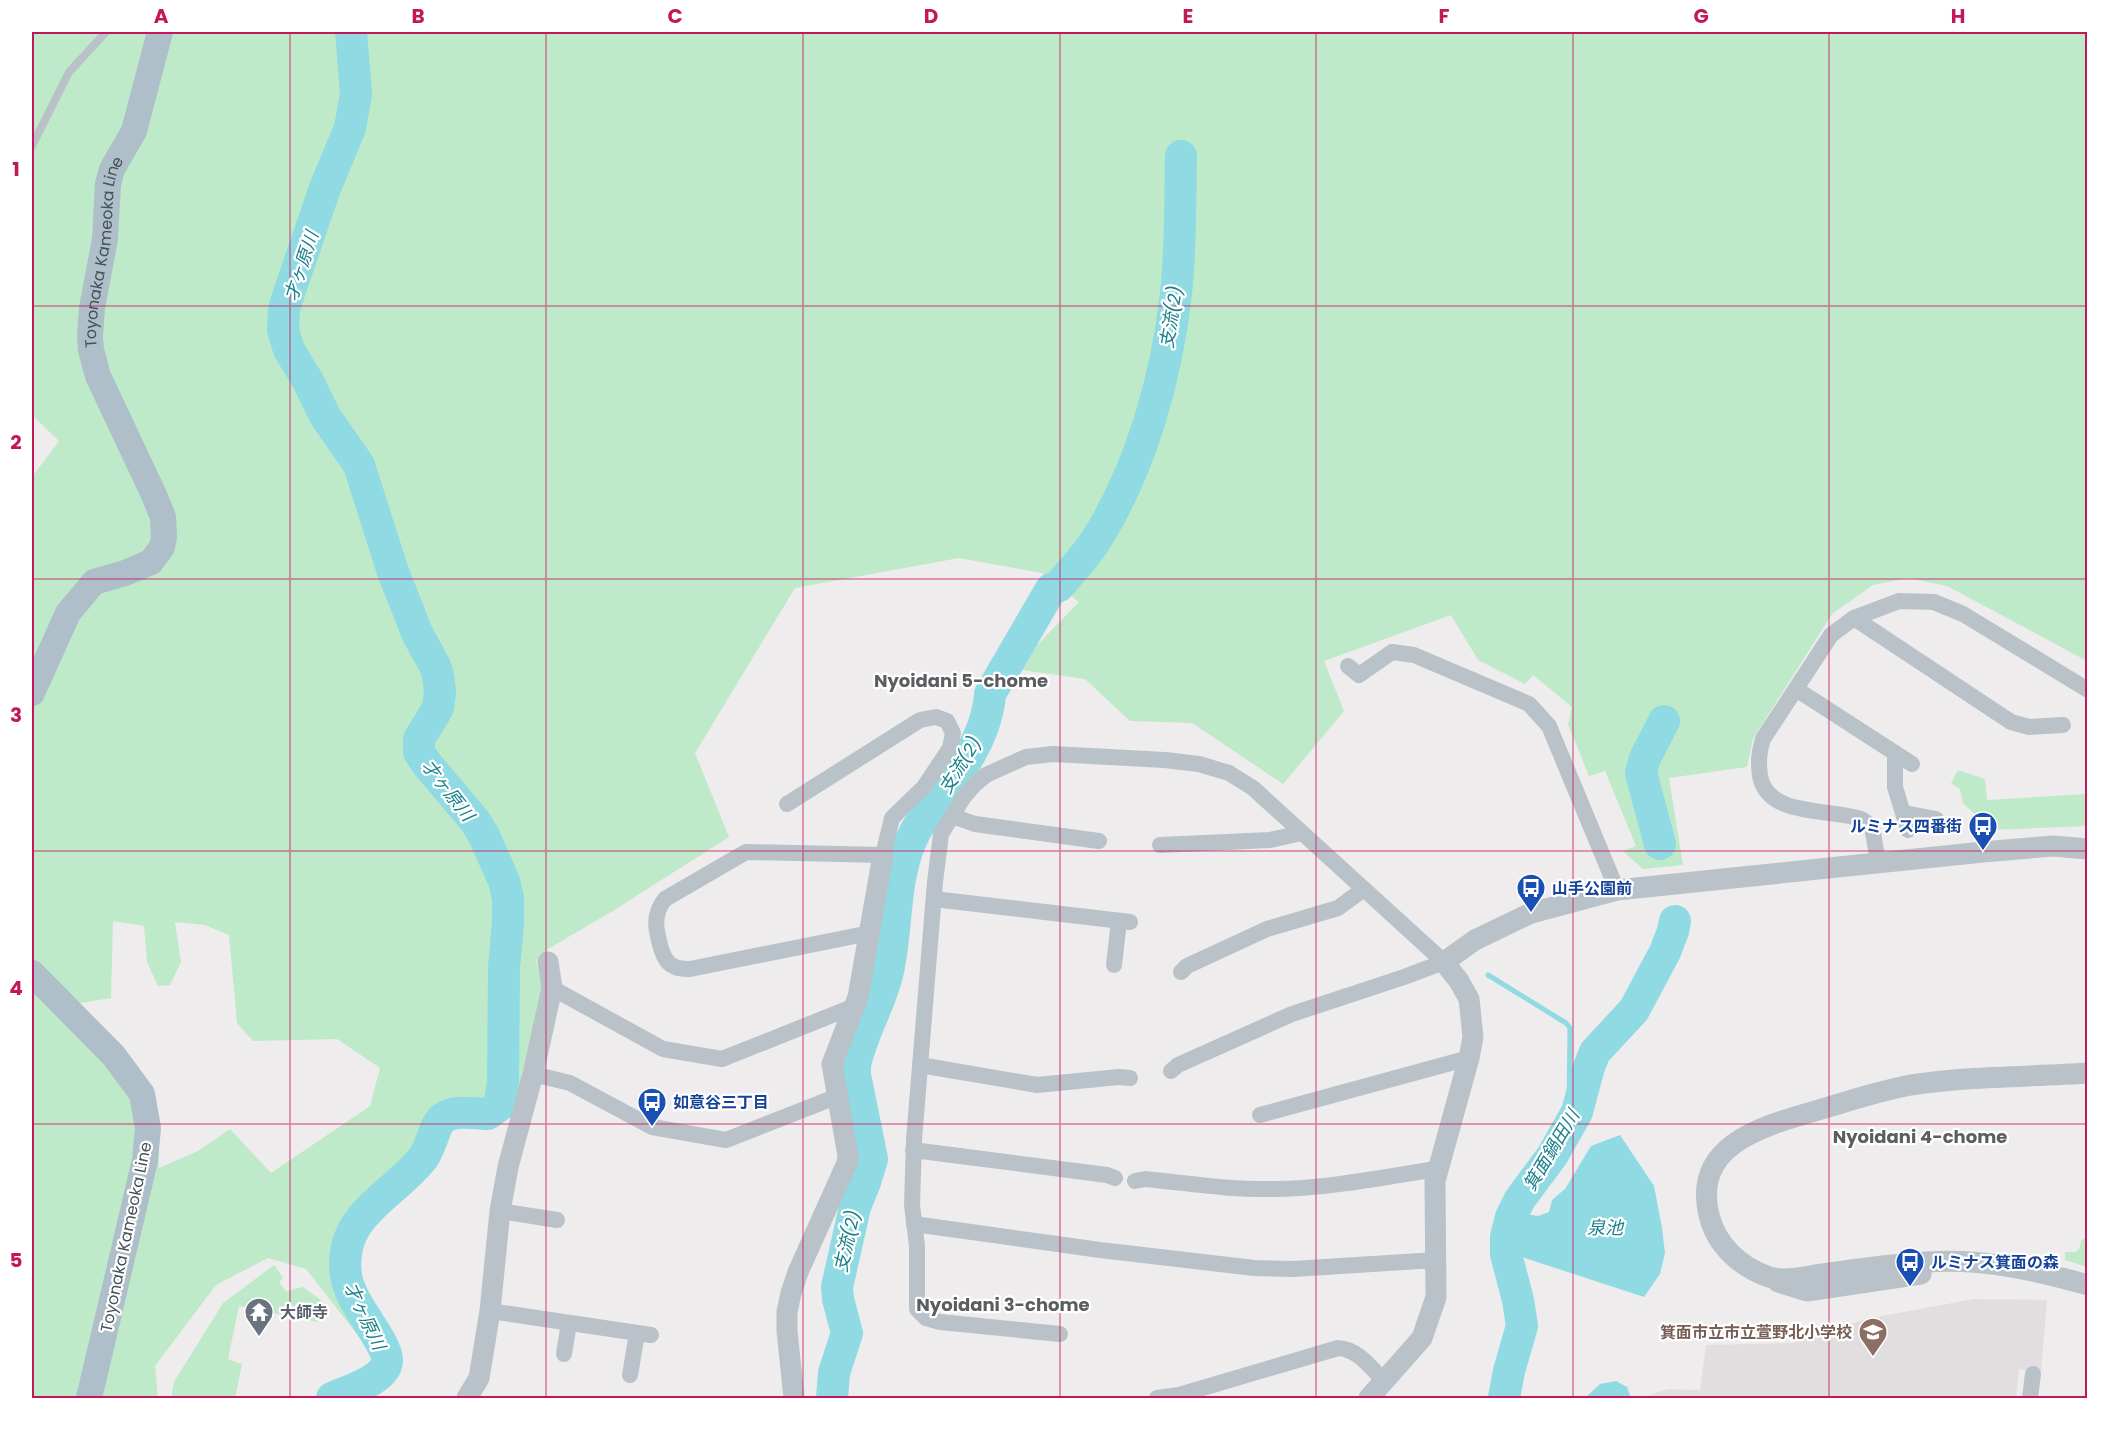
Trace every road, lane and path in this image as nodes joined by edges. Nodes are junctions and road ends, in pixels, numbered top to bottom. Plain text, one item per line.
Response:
1 (106, 32) edge
2 (160, 32) edge
3 (32, 146) edge
4 (1854, 618) junction
5 (1348, 666) dead end
6 (1796, 689) junction
7 (2088, 690) edge
8 (32, 693) edge
9 (2063, 725) dead end
10 (1895, 753) junction
11 (1912, 764) dead end
12 (1895, 787) junction
13 (1913, 788) dead end
14 (787, 804) dead end
15 (1904, 813) junction
16 (952, 816) junction
17 (1936, 819) dead end
18 (1908, 830) dead end
19 (1302, 832) junction
20 (1099, 842) dead end
21 (1160, 845) dead end
22 (2088, 849) edge
23 (883, 855) junction
24 (1878, 862) junction
25 (1364, 889) junction
26 (1617, 890) junction
27 (934, 899) junction
28 (870, 933) junction
29 (548, 962) dead end
30 (1444, 962) junction
31 (1114, 965) dead end
32 (1181, 972) dead end
33 (32, 973) edge
34 (552, 987) junction
35 (855, 1006) junction
36 (1469, 1058) junction
37 (920, 1065) junction
38 (1171, 1071) dead end
39 (2088, 1073) edge
40 (533, 1074) junction
41 (1130, 1078) dead end
42 (838, 1096) junction
43 (1260, 1115) dead end
44 (913, 1150) junction
45 (1436, 1169) junction
46 (1115, 1178) dead end
47 (1135, 1180) dead end
48 (500, 1211) junction
49 (557, 1220) dead end
50 (914, 1224) junction
51 (1436, 1260) junction
52 (2088, 1285) edge
53 (490, 1311) junction
54 (569, 1323) junction
55 (1060, 1334) dead end
56 (564, 1354) dead end
57 (2032, 1374) dead end
58 (630, 1375) dead end
59 (1384, 1381) junction
60 (89, 1398) edge
61 (466, 1398) edge
62 (794, 1398) edge
63 (1156, 1398) edge
64 (1369, 1398) edge
65 (2030, 1398) edge

1 - 3 lane
2 - 8 main road, Toyonaka Kameoka Line
4 - 6 street
4 - 7 street
4 - 9 street
5 - 26 street
6 - 10 street
6 - 24 street
10 - 11 street
10 - 12 street
12 - 13 street
12 - 15 street
14 - 23 street
15 - 17 street
15 - 18 street
16 - 19 street
16 - 20 street
16 - 27 street
19 - 21 street
19 - 25 street
22 - 24 street
23 - 28 street
23 - 28 street
24 - 26 street
25 - 30 street
25 - 32 street
26 - 30 street
27 - 31 street
27 - 37 street
28 - 35 street
29 - 34 street
30 - 36 street
30 - 38 street
33 - 60 main road, Toyonaka Kameoka Line
34 - 35 street
34 - 40 street
35 - 42 street
36 - 43 street
36 - 45 street
37 - 41 street
37 - 44 street
39 - 52 street
40 - 42 street
40 - 48 street
42 - 62 street
44 - 46 street
44 - 50 street
45 - 47 street
45 - 51 street
48 - 49 street
48 - 53 street
50 - 51 street
50 - 55 street
51 - 59 street
53 - 54 street
53 - 61 street
54 - 56 street
54 - 58 street
57 - 65 street
59 - 63 street
59 - 64 street

